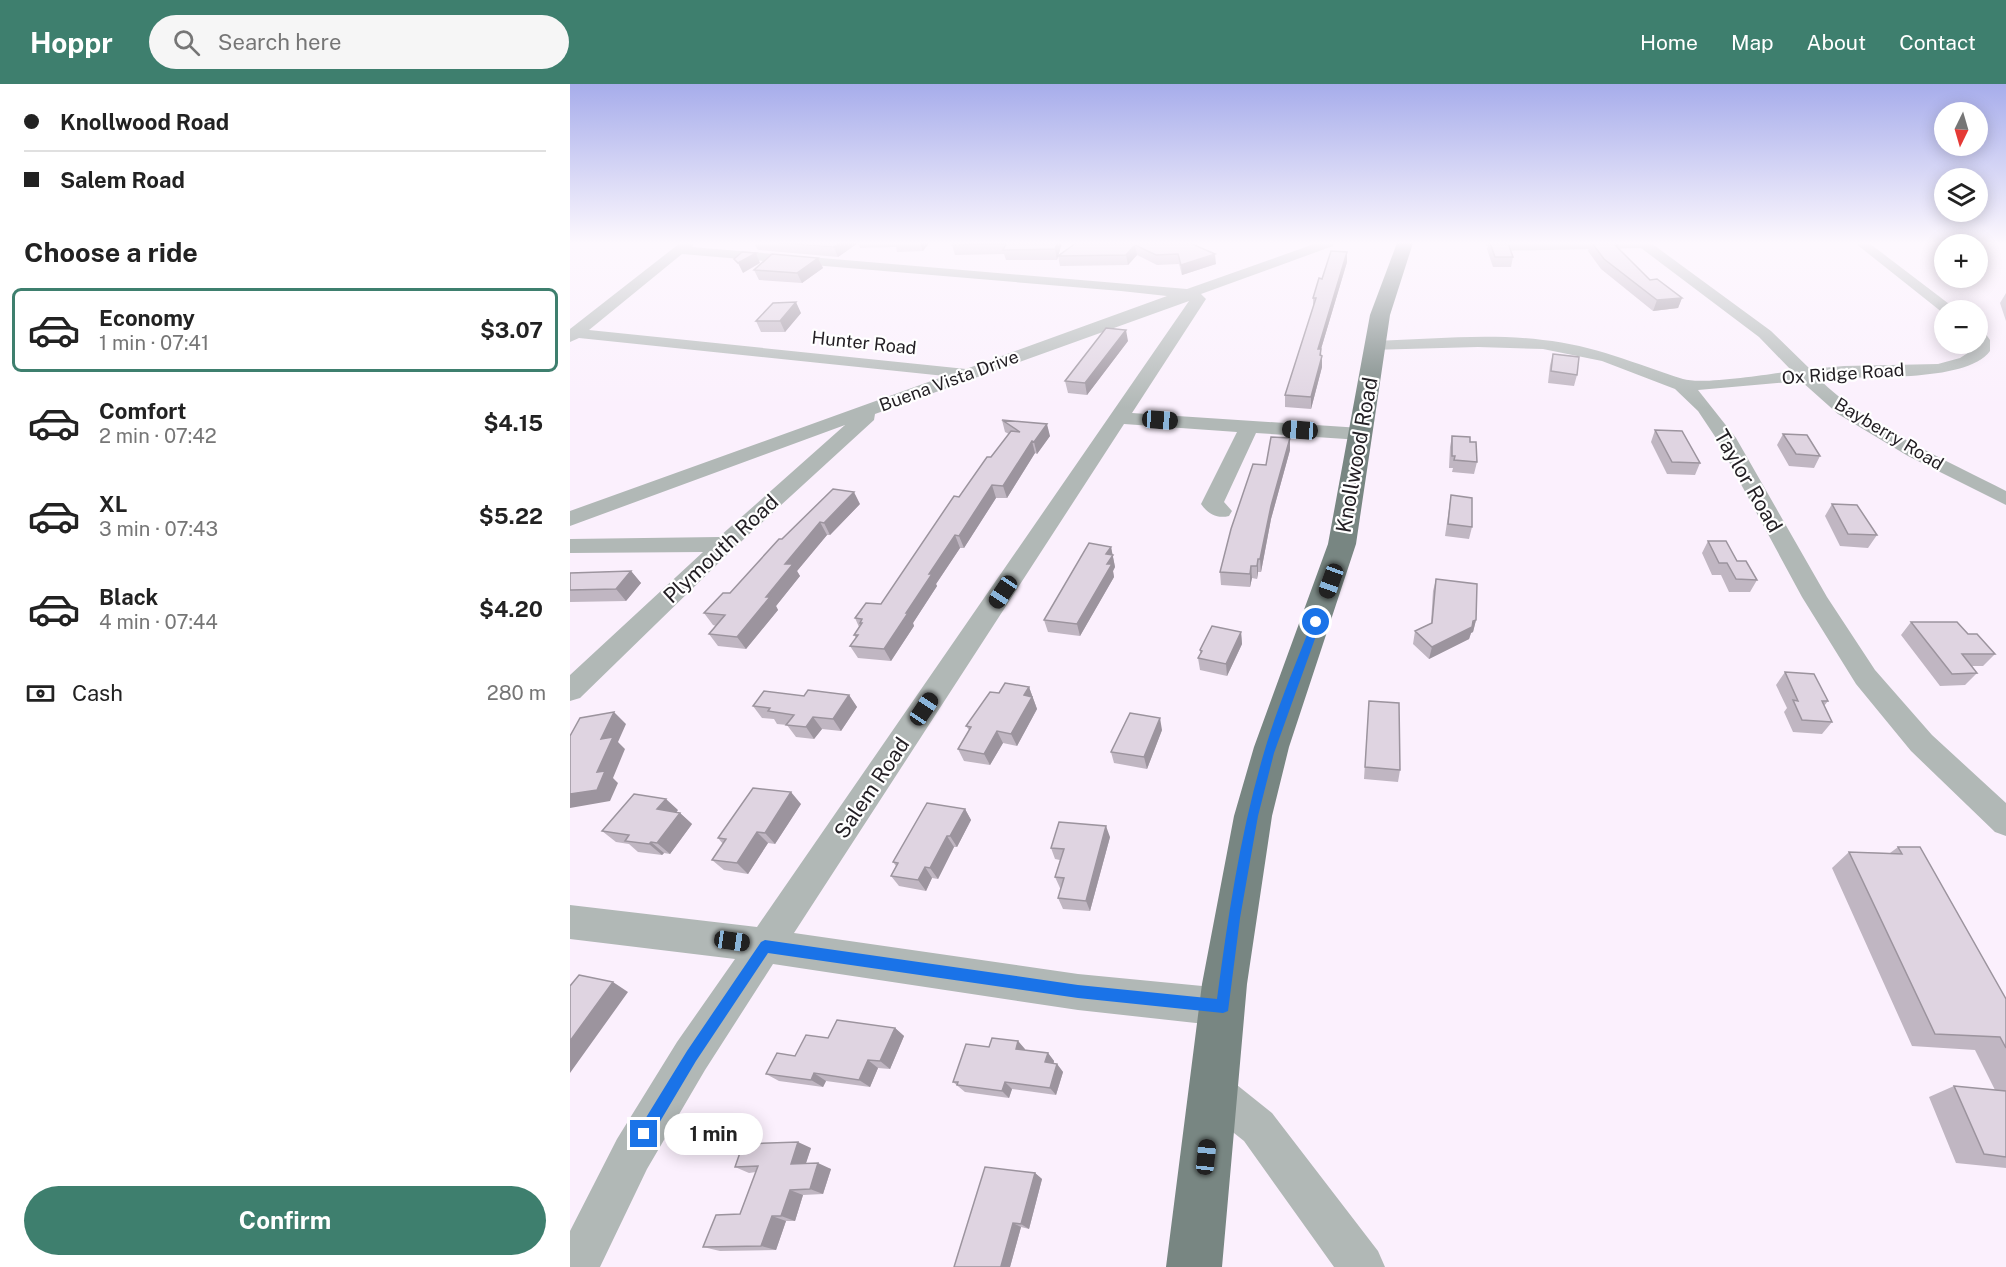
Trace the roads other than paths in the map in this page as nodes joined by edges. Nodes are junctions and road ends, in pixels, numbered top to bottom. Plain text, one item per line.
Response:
1 (618, 298) edge
2 (1176, 298) edge
3 (1197, 298) edge
4 (1386, 298) edge
5 (1718, 298) edge
6 (572, 335) edge
7 (1375, 346) junction
8 (1978, 354) edge
9 (969, 374) junction
10 (1804, 375) junction
11 (1681, 385) junction
12 (874, 409) junction
13 (1120, 418) junction
14 (1247, 426) junction
15 (1361, 434) junction
16 (2006, 499) edge
17 (1221, 511) dead end
18 (570, 519) edge
19 (725, 544) junction
20 (570, 546) edge
21 (570, 691) edge
22 (2006, 822) edge
23 (570, 922) edge
24 (765, 946) junction
25 (1223, 1007) junction
26 (1213, 1091) junction
27 (576, 1267) edge
28 (1194, 1267) edge
29 (1362, 1267) edge

1 - 6 street
2 - 9 street, Buena Vista Drive
3 - 13 street, Salem Road
4 - 7 main road, Knollwood Road
5 - 10 street, Bayberry Road
6 - 9 street, Hunter Road
7 - 11 street, Taylor Road
7 - 15 main road, Knollwood Road
8 - 10 street, Ox Ridge Road
9 - 12 street, Buena Vista Drive
10 - 11 street, Ox Ridge Road
10 - 16 street, Bayberry Road
11 - 22 street, Taylor Road
12 - 18 street, Buena Vista Drive
12 - 19 street, Plymouth Road
13 - 14 street
13 - 24 street, Salem Road
14 - 15 street
14 - 17 street
15 - 25 main road, Knollwood Road
19 - 20 street
19 - 21 street, Plymouth Road
23 - 24 street
24 - 25 street
24 - 27 street, Salem Road
25 - 26 main road, Knollwood Road
26 - 28 main road, Knollwood Road
26 - 29 street

